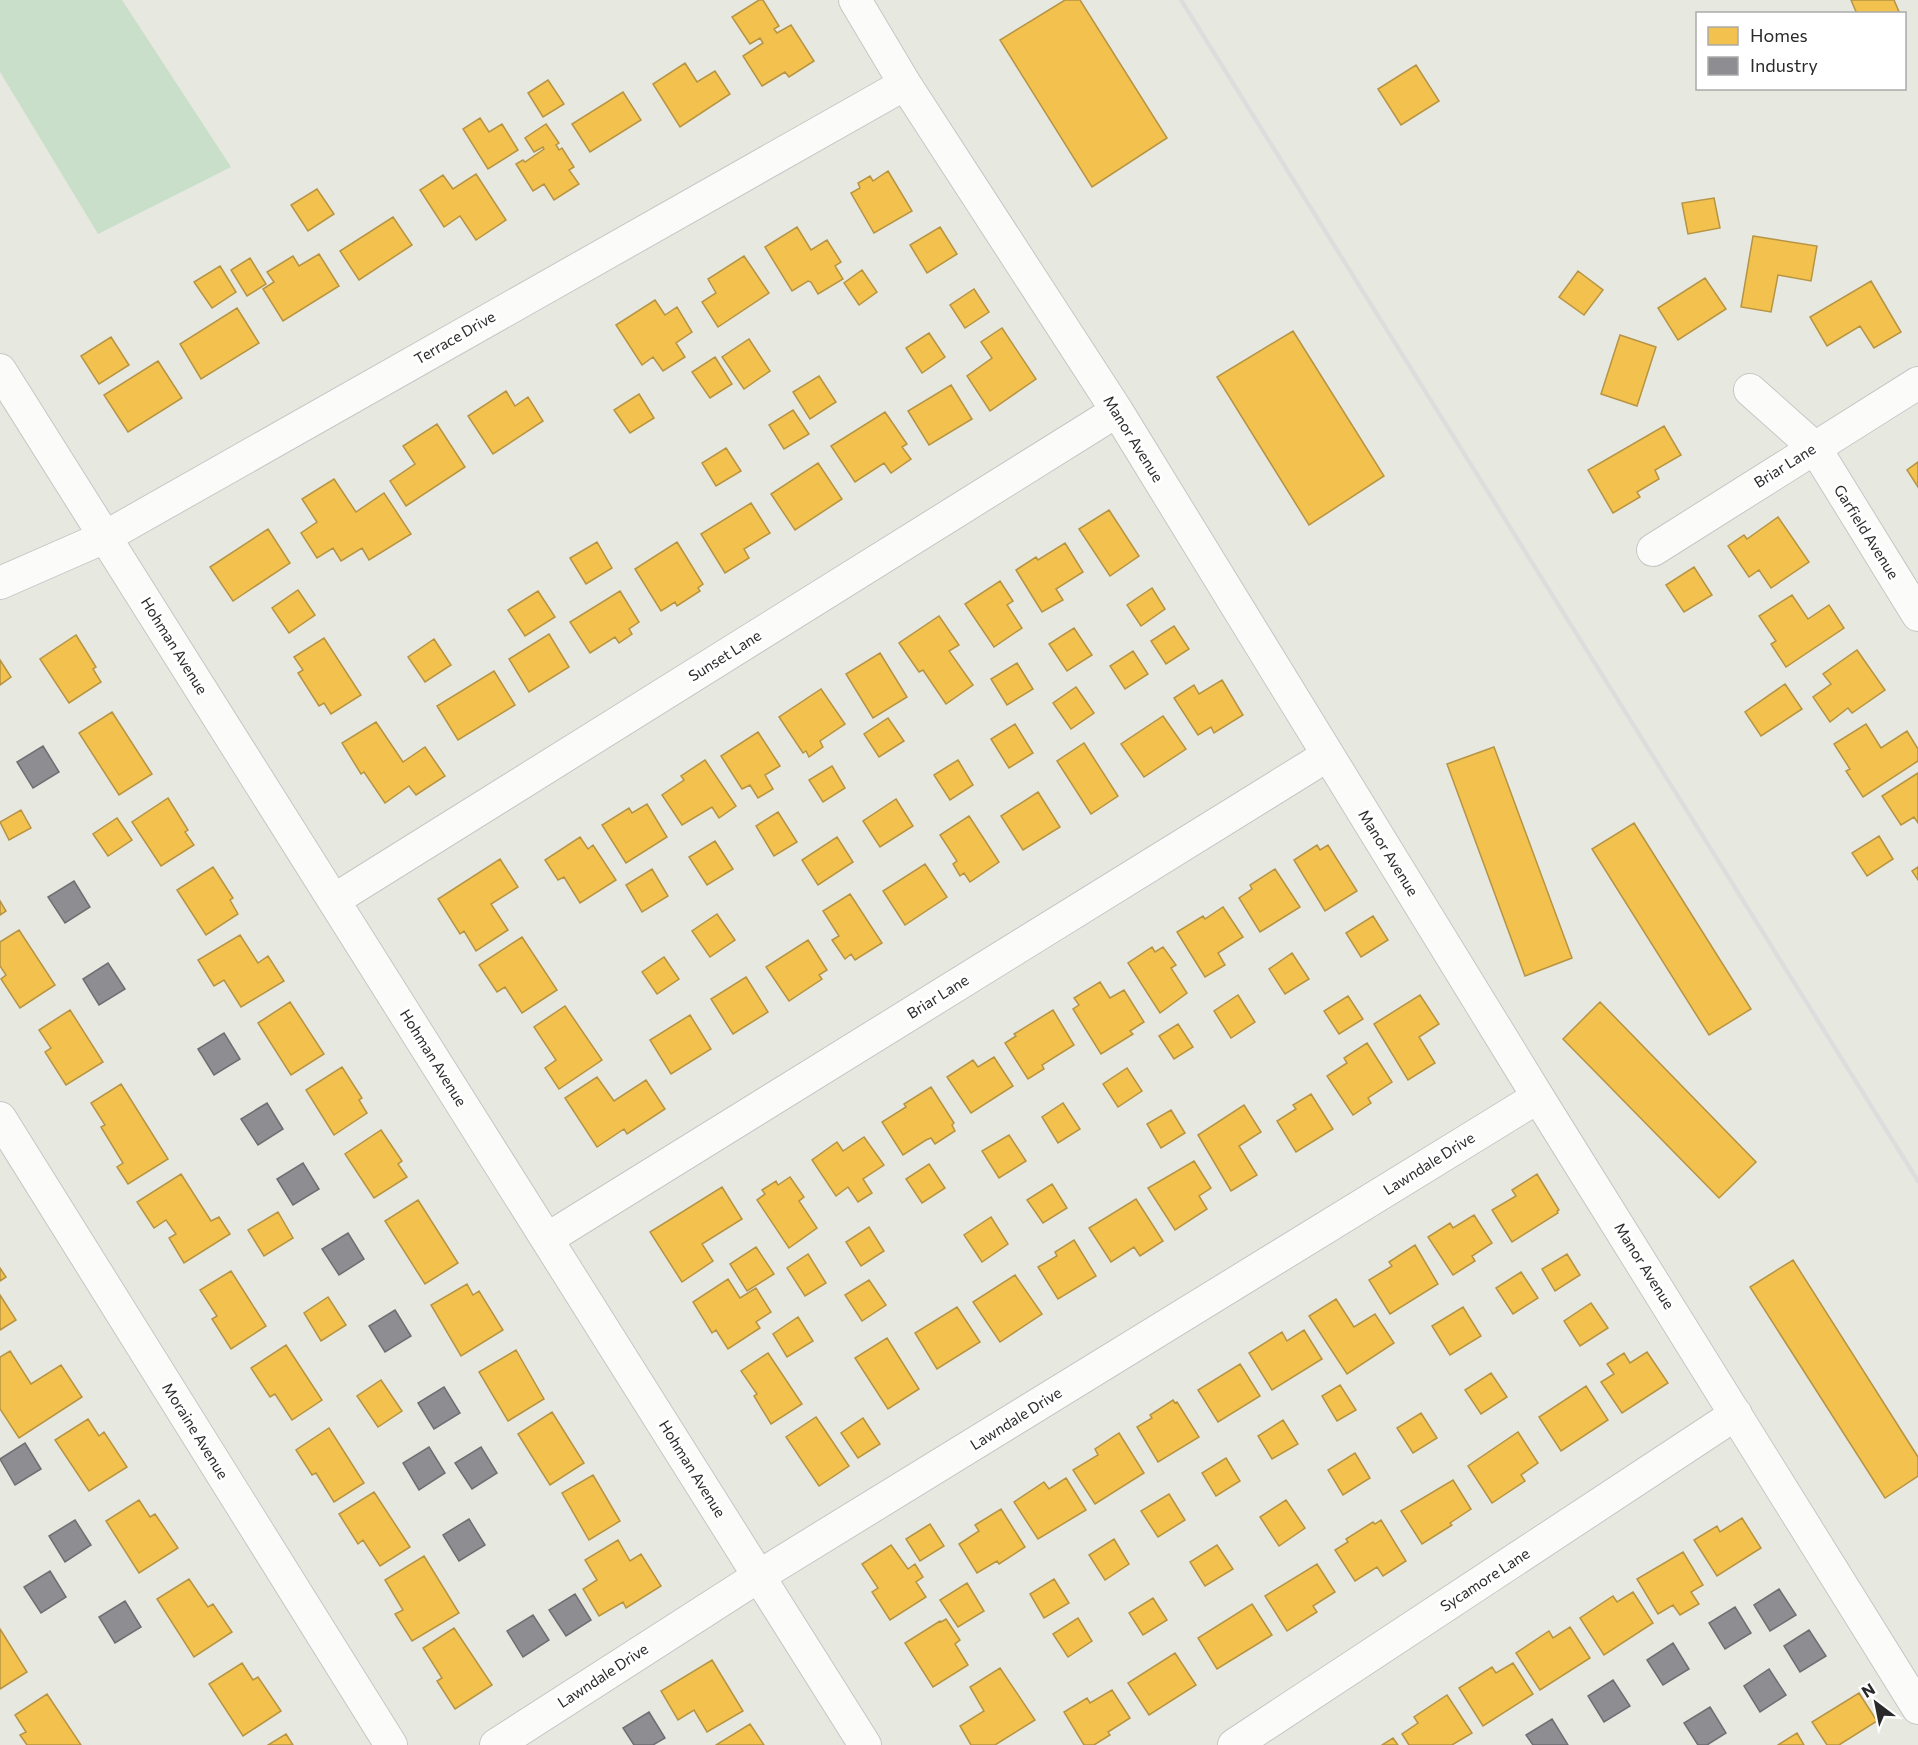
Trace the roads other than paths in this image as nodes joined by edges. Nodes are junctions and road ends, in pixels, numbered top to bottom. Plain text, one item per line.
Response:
1 (855, 0) edge
2 (905, 84) junction
3 (0, 370) edge
4 (1918, 383) edge
5 (1750, 390) dead end
6 (1117, 411) junction
7 (1815, 448) junction
8 (105, 537) junction
9 (1653, 550) dead end
10 (0, 583) edge
11 (1918, 615) edge
12 (1328, 754) junction
13 (334, 900) junction
14 (1538, 1097) junction
15 (0, 1118) edge
16 (547, 1239) junction
17 (1736, 1414) junction
18 (759, 1576) junction
19 (1918, 1708) edge
20 (391, 1745) edge
21 (496, 1745) edge
22 (865, 1745) edge
23 (1234, 1745) edge

1 - 2 street, Manor Avenue
2 - 6 street, Manor Avenue
2 - 8 street, Terrace Drive
3 - 8 street, Hohman Avenue
4 - 7 street, Briar Lane
5 - 7 street, Garfield Avenue
6 - 12 street, Manor Avenue
6 - 13 street, Sunset Lane
7 - 9 street, Briar Lane
7 - 11 street, Garfield Avenue
8 - 10 street, Terrace Drive
8 - 13 street, Hohman Avenue
12 - 14 street, Manor Avenue
12 - 16 street, Briar Lane
13 - 16 street, Hohman Avenue
14 - 17 street, Manor Avenue
14 - 18 street, Lawndale Drive
15 - 20 street, Moraine Avenue
16 - 18 street, Hohman Avenue
17 - 19 street, Manor Avenue
17 - 23 street, Sycamore Lane
18 - 21 street, Lawndale Drive
18 - 22 street, Hohman Avenue

